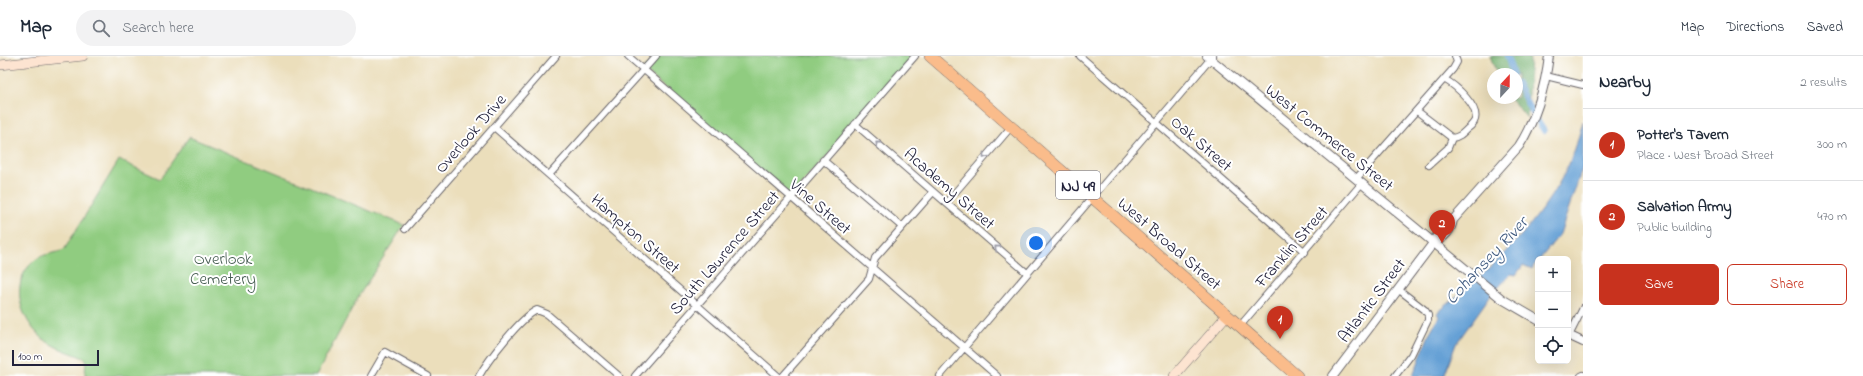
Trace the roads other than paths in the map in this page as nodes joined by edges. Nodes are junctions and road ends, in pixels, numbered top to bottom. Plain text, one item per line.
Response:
1 (83, 56) edge
2 (556, 56) edge
3 (628, 56) edge
4 (656, 56) edge
5 (915, 56) edge
6 (930, 56) edge
7 (1080, 56) edge
8 (1455, 56) edge
9 (1549, 56) edge
10 (1210, 57) edge
11 (0, 65) edge
12 (644, 69) junction
13 (1546, 76) junction
14 (1444, 79) junction
15 (1583, 84) edge
16 (1417, 111) junction
17 (1156, 122) junction
18 (855, 124) junction
19 (494, 127) junction
20 (1011, 127) junction
21 (1452, 138) junction
22 (823, 160) junction
23 (1429, 165) dead end
24 (549, 175) junction
25 (1359, 181) junction
26 (933, 192) junction
27 (790, 197) junction
28 (1092, 197) junction
29 (946, 203) junction
30 (902, 227) junction
31 (405, 229) dead end
32 (1434, 242) junction
33 (1305, 252) junction
34 (871, 267) junction
35 (1027, 274) junction
36 (1398, 289) junction
37 (697, 305) junction
38 (1583, 308) edge
39 (1227, 315) junction
40 (1535, 318) edge
41 (1240, 326) junction
42 (1571, 331) edge
43 (1571, 336) edge
44 (1583, 342) edge
45 (964, 347) junction
46 (371, 376) edge
47 (428, 376) edge
48 (479, 376) edge
49 (619, 376) edge
50 (635, 376) edge
51 (778, 376) edge
52 (783, 376) edge
53 (940, 376) edge
54 (997, 376) edge
55 (1174, 376) edge
56 (1297, 376) edge
57 (1333, 376) edge
58 (1395, 376) edge

1 - 11 main road
2 - 19 street, Overlook Drive
3 - 12 street, Vine Street
4 - 12 street
5 - 18 street, South Lawrence Street
6 - 20 highway, West Broad Street / NJ 49
7 - 17 street, Oak Street
8 - 14 street, Franklin Street
9 - 13 street, Atlantic Street
10 - 17 street
10 - 25 street, West Commerce Street
12 - 24 street
12 - 27 street, Vine Street
13 - 15 street
13 - 32 street, Atlantic Street
14 - 16 street, Franklin Street
14 - 21 street
16 - 21 street
16 - 25 street, Franklin Street
17 - 28 street
17 - 33 street, Oak Street
18 - 22 street, South Lawrence Street
26 -> 18 street, Academy Street
19 - 24 street, Hampton Street
19 - 31 street, Overlook Drive
20 - 28 highway, West Broad Street / NJ 49
20 -> 29 street
21 - 23 street
22 - 27 street, South Lawrence Street
22 - 30 street
24 - 37 street, Hampton Street
25 - 32 street, West Commerce Street
25 - 33 street, Franklin Street
26 - 29 street, Academy Street
26 - 30 street
27 - 34 street, Vine Street
27 - 37 street, South Lawrence Street
28 - 35 street
28 - 39 highway, West Broad Street / NJ 49
35 -> 29 street, Academy Street
30 - 34 street
32 - 36 street, Atlantic Street
32 - 40 street, West Commerce Street
33 - 41 street, Franklin Street
34 - 45 street, Vine Street
34 - 52 street
35 - 45 street
36 - 57 street, Atlantic Street
36 - 58 street
37 - 50 street, South Lawrence Street
37 - 51 street, Hampton Street
38 - 42 street
39 - 41 highway, West Broad Street / NJ 49
39 - 55 main road
41 - 56 highway, West Broad Street / NJ 49
43 - 44 street
45 - 53 street
45 - 54 street, Vine Street
46 - 47 street
48 - 49 street

